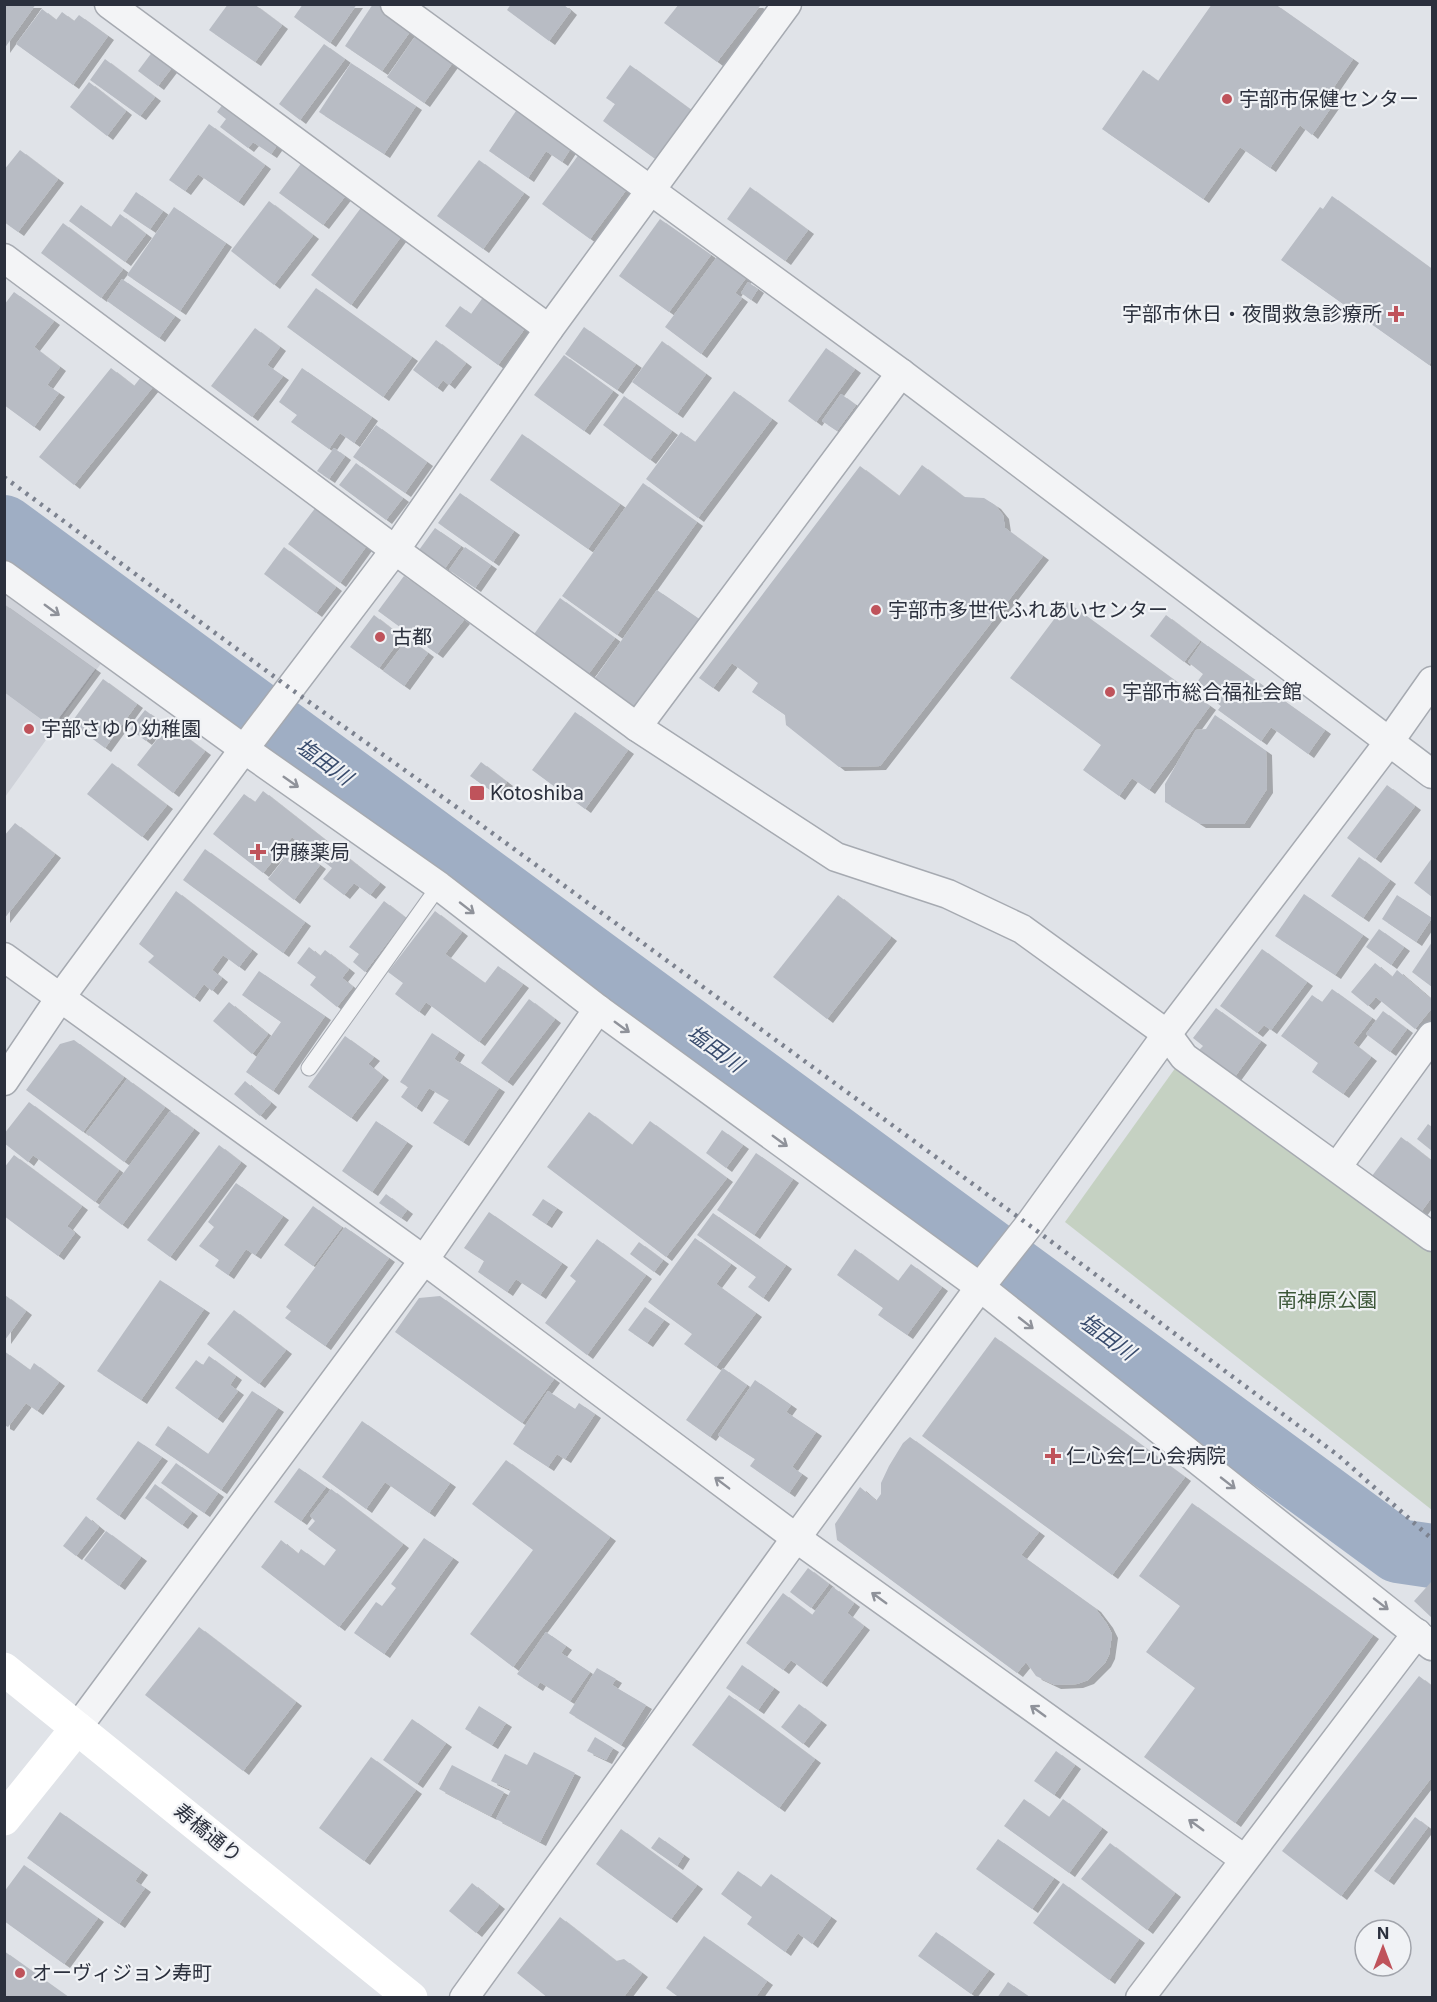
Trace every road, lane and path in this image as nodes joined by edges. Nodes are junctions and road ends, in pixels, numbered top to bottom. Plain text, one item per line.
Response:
1 (109, 4) edge
2 (395, 4) edge
3 (788, 4) edge
4 (651, 191) junction
5 (4, 258) edge
6 (549, 329) junction
7 (901, 373) junction
8 (395, 550) junction
9 (4, 575) edge
10 (1432, 681) edge
11 (637, 727) junction
12 (1389, 742) junction
13 (247, 745) junction
14 (1432, 774) edge
15 (439, 886) junction
16 (4, 957) edge
17 (60, 998) junction
18 (598, 1009) junction
19 (1167, 1034) junction
20 (1432, 1036) edge
21 (309, 1068) dead end
22 (4, 1081) edge
23 (1337, 1167) junction
24 (1432, 1237) edge
25 (424, 1260) junction
26 (986, 1280) junction
27 (796, 1538) junction
28 (1425, 1640) edge
29 (4, 1670) edge
30 (77, 1728) junction
31 (4, 1819) edge
32 (1244, 1859) junction
33 (411, 1998) edge
34 (464, 1998) edge
35 (1140, 1998) edge

1 - 6 street
2 - 4 street
3 - 4 street
4 - 6 street
4 - 7 street
5 - 8 street
6 - 8 street
7 - 11 street
7 - 12 street
8 - 11 street
8 - 13 street
9 -> 13 street
10 - 12 street
11 - 19 street
12 - 14 street
12 - 19 street
13 -> 15 street
13 - 17 street
15 -> 18 street
15 - 21 lane
16 - 17 street
17 - 22 street
17 - 25 street
18 - 25 street
18 -> 26 street
19 - 23 street
19 - 26 street
20 - 23 street
23 - 24 street
27 -> 25 street
25 - 30 street
26 - 27 street
26 -> 28 street
32 -> 27 street
27 - 34 street
28 - 32 street
29 - 30 street, 寿橋通り
30 - 31 street
30 - 33 street, 寿橋通り
32 - 35 street

